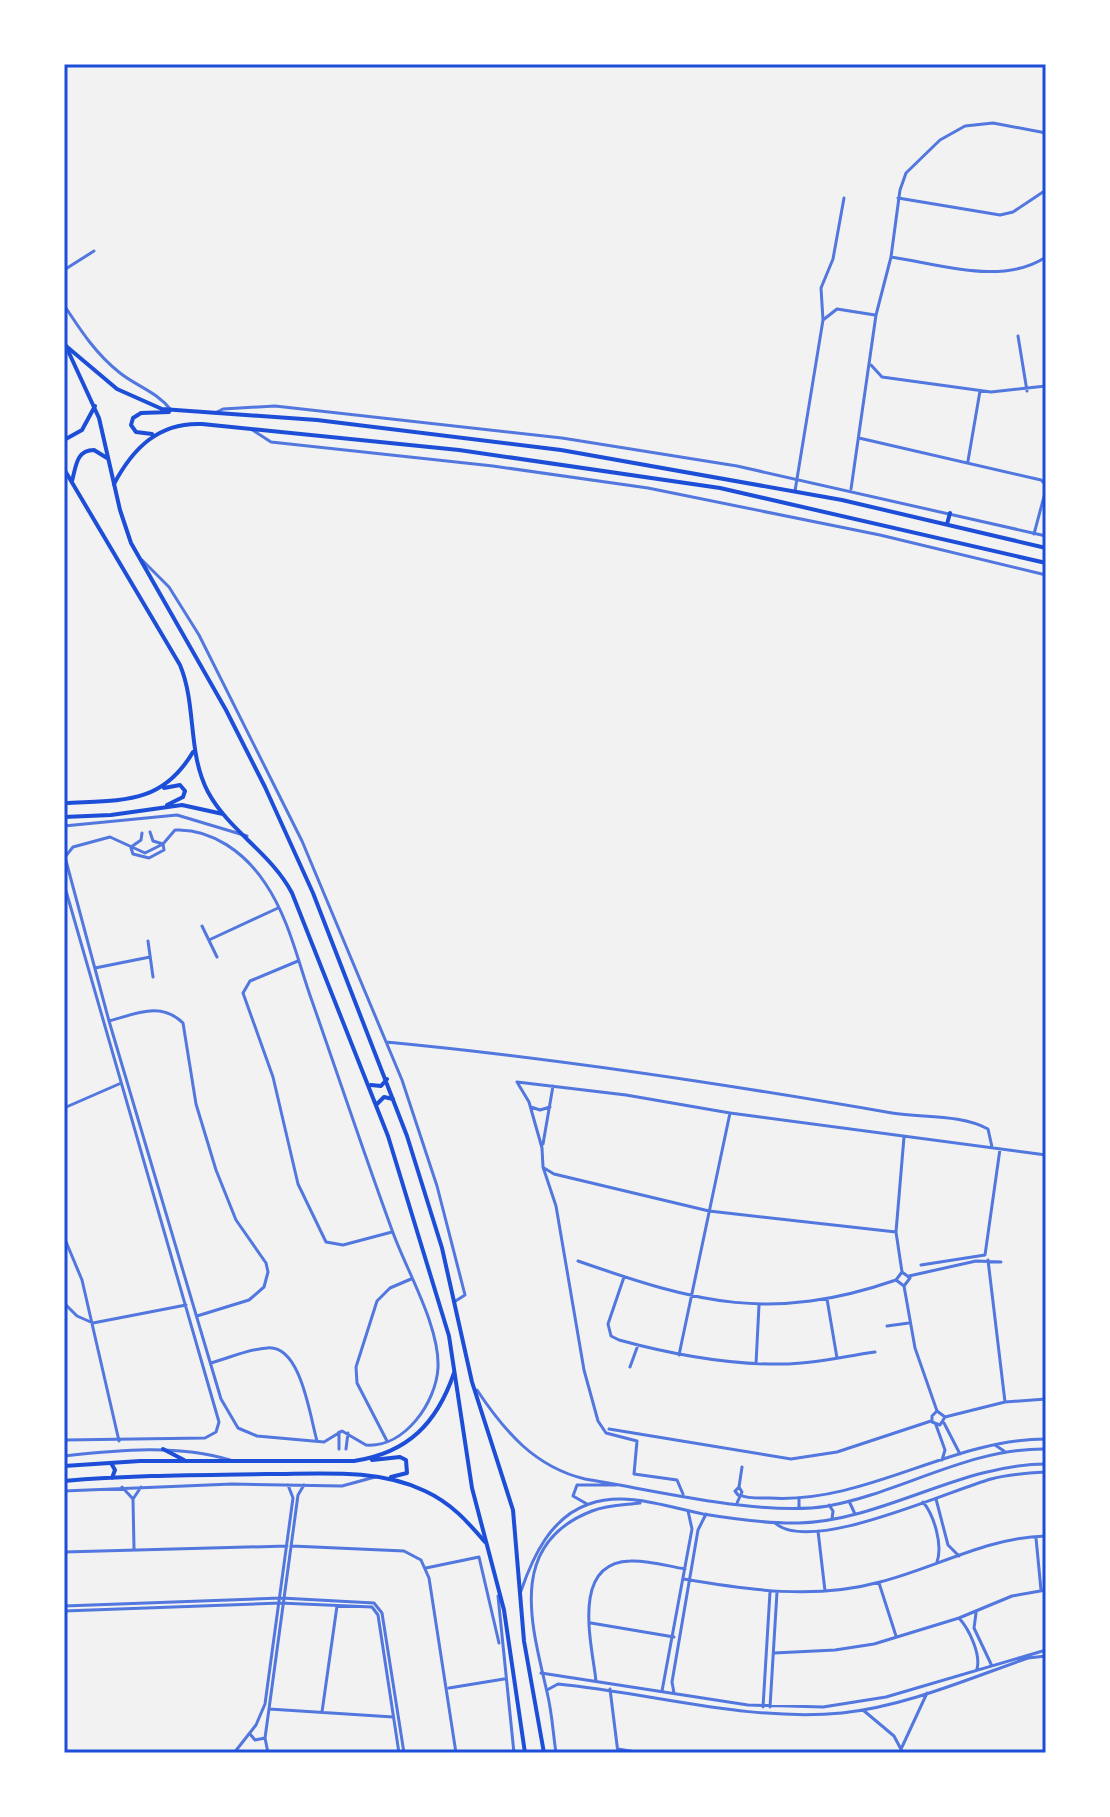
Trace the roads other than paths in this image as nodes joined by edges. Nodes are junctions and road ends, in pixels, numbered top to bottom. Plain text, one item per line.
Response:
1 (1046, 133) edge
2 (1046, 190) edge
3 (844, 198) dead end
4 (898, 198) junction
5 (94, 251) dead end
6 (891, 257) junction
7 (1046, 257) edge
8 (64, 270) edge
9 (64, 305) edge
10 (876, 315) junction
11 (823, 320) junction
12 (1018, 336) dead end
13 (65, 344) edge
14 (871, 365) junction
15 (1046, 386) edge
16 (980, 391) junction
17 (1027, 391) junction
18 (95, 406) junction
19 (171, 410) junction
20 (215, 413) junction
21 (251, 429) junction
22 (155, 433) junction
23 (859, 438) junction
24 (64, 440) edge
25 (109, 460) junction
26 (968, 461) junction
27 (64, 469) edge
28 (797, 478) junction
29 (72, 481) junction
30 (114, 484) junction
31 (1046, 486) edge
32 (851, 489) junction
33 (795, 491) junction
34 (950, 513) junction
35 (947, 524) junction
36 (1034, 534) junction
37 (1046, 536) edge
38 (1046, 548) edge
39 (139, 558) junction
40 (1046, 563) edge
41 (1046, 575) edge
42 (194, 750) junction
43 (164, 787) junction
44 (64, 803) edge
45 (167, 805) junction
46 (225, 815) junction
47 (66, 817) edge
48 (148, 819) junction
49 (141, 820) junction
50 (66, 826) edge
51 (247, 836) junction
52 (163, 844) junction
53 (131, 848) junction
54 (64, 886) edge
55 (280, 907) junction
56 (202, 926) dead end
57 (209, 940) junction
58 (148, 941) dead end
59 (150, 957) junction
60 (217, 957) dead end
61 (298, 961) junction
62 (95, 968) junction
63 (153, 977) dead end
64 (109, 1021) junction
65 (386, 1042) junction
66 (387, 1079) junction
67 (120, 1083) junction
68 (369, 1084) junction
69 (553, 1086) junction
70 (395, 1101) junction
71 (377, 1105) junction
72 (531, 1107) junction
73 (550, 1107) junction
74 (64, 1108) edge
75 (730, 1113) junction
76 (904, 1137) junction
77 (992, 1147) junction
78 (542, 1148) junction
79 (1000, 1149) junction
80 (1046, 1155) edge
81 (543, 1167) junction
82 (709, 1211) junction
83 (392, 1232) junction
84 (896, 1232) junction
85 (64, 1237) edge
86 (988, 1260) junction
87 (578, 1261) dead end
88 (1001, 1262) dead end
89 (921, 1265) dead end
90 (902, 1272) junction
91 (909, 1276) junction
92 (624, 1277) junction
93 (411, 1279) junction
94 (896, 1280) junction
95 (904, 1286) junction
96 (690, 1297) junction
97 (827, 1299) junction
98 (454, 1302) junction
99 (64, 1303) edge
100 (186, 1305) junction
101 (759, 1305) junction
102 (197, 1316) junction
103 (93, 1323) junction
104 (909, 1323) junction
105 (887, 1326) dead end
106 (638, 1345) junction
107 (875, 1352) dead end
108 (679, 1355) junction
109 (837, 1358) junction
110 (211, 1363) junction
111 (756, 1364) junction
112 (630, 1367) dead end
113 (455, 1370) junction
114 (474, 1387) junction
115 (1046, 1399) edge
116 (1005, 1402) junction
117 (937, 1411) junction
118 (945, 1417) junction
119 (931, 1421) junction
120 (944, 1423) junction
121 (936, 1425) junction
122 (609, 1429) dead end
123 (339, 1432) junction
124 (348, 1433) junction
125 (1046, 1439) edge
126 (64, 1440) edge
127 (317, 1441) junction
128 (387, 1441) junction
129 (119, 1442) junction
130 (995, 1445) junction
131 (954, 1447) junction
132 (163, 1449) junction
133 (339, 1449) dead end
134 (1046, 1449) edge
135 (945, 1450) junction
136 (1004, 1451) junction
137 (65, 1455) edge
138 (961, 1455) junction
139 (343, 1456) junction
140 (368, 1459) junction
141 (186, 1461) junction
142 (234, 1461) junction
143 (941, 1461) junction
144 (127, 1462) junction
145 (111, 1463) junction
146 (1046, 1464) edge
147 (64, 1466) edge
148 (742, 1467) dead end
149 (912, 1470) junction
150 (1046, 1472) edge
151 (210, 1474) junction
152 (128, 1477) junction
153 (375, 1477) junction
154 (112, 1478) junction
155 (384, 1478) junction
156 (914, 1478) junction
157 (64, 1481) edge
158 (210, 1485) junction
159 (288, 1485) junction
160 (304, 1485) junction
161 (620, 1485) junction
162 (122, 1487) junction
163 (141, 1487) junction
164 (64, 1491) edge
165 (740, 1492) junction
166 (683, 1494) junction
167 (799, 1498) junction
168 (936, 1498) junction
169 (133, 1499) junction
170 (849, 1501) junction
171 (645, 1502) junction
172 (923, 1502) junction
173 (737, 1503) junction
174 (589, 1504) junction
175 (829, 1505) junction
176 (799, 1508) junction
177 (688, 1511) junction
178 (706, 1514) junction
179 (856, 1514) junction
180 (832, 1519) junction
181 (775, 1523) junction
182 (818, 1531) junction
183 (1036, 1536) junction
184 (1046, 1536) edge
185 (485, 1542) junction
186 (290, 1546) junction
187 (134, 1548) junction
188 (64, 1552) edge
189 (959, 1556) junction
190 (937, 1563) junction
191 (426, 1568) junction
192 (685, 1569) junction
193 (684, 1579) junction
194 (690, 1580) junction
195 (879, 1583) junction
196 (499, 1588) junction
197 (1043, 1590) edge
198 (521, 1591) junction
199 (825, 1591) junction
200 (770, 1592) junction
201 (777, 1592) junction
202 (283, 1601) junction
203 (337, 1606) junction
204 (64, 1609) edge
205 (977, 1611) junction
206 (959, 1618) junction
207 (590, 1623) junction
208 (896, 1636) junction
209 (674, 1637) junction
210 (501, 1646) junction
211 (1046, 1650) edge
212 (774, 1653) junction
213 (1046, 1656) edge
214 (991, 1664) junction
215 (976, 1670) junction
216 (541, 1673) junction
217 (949, 1678) junction
218 (504, 1679) junction
219 (596, 1681) junction
220 (951, 1685) junction
221 (449, 1688) junction
222 (610, 1689) junction
223 (547, 1690) junction
224 (662, 1691) junction
225 (674, 1693) junction
226 (927, 1693) junction
227 (763, 1707) junction
228 (770, 1707) junction
229 (823, 1707) junction
230 (269, 1709) junction
231 (863, 1710) junction
232 (322, 1712) junction
233 (824, 1714) junction
234 (394, 1717) junction
235 (250, 1734) junction
236 (265, 1738) junction
237 (902, 1747) junction
238 (618, 1751) edge
239 (234, 1753) edge
240 (268, 1753) edge
241 (401, 1753) edge
242 (456, 1753) edge
243 (514, 1753) edge
244 (525, 1753) edge
245 (544, 1753) edge
246 (556, 1753) edge
247 (642, 1753) edge
248 (903, 1753) edge

1 - 4 street
2 - 4 street
3 - 11 street
4 - 6 street
5 - 8 street
6 - 7 street
6 - 10 street
9 - 19 street
10 - 11 street
10 - 14 street
11 - 28 street
12 - 17 street
13 - 18 main road
13 - 19 main road
14 - 16 street
14 - 23 street
15 - 17 street
16 - 17 street
16 - 26 street
18 - 24 main road
18 - 25 main road
19 - 20 main road
19 - 22 main road
20 - 28 street
20 - 33 main road
21 - 22 main road
21 - 40 main road
21 - 41 street
22 - 30 main road
23 - 26 street
23 - 32 street
25 - 29 main road
25 - 30 main road
26 - 31 street
27 - 29 main road
28 - 32 street
28 - 33 street
29 - 42 main road
30 - 39 main road
31 - 36 street
32 - 34 street
33 - 35 main road
34 - 35 main road
34 - 36 street
35 - 38 main road
36 - 37 street
39 - 65 street
39 - 66 main road
42 - 43 main road
42 - 46 main road
43 - 44 main road
43 - 45 main road
45 - 46 main road
45 - 47 main road
46 - 51 main road
47 - 50 main road
48 - 49 street
48 - 51 street
48 - 52 street
49 - 50 street
49 - 53 street
51 - 68 main road
52 - 53 street
52 - 55 street
53 - 62 street
54 - 67 street
55 - 57 street
55 - 61 street
56 - 57 street
57 - 60 street
58 - 59 street
59 - 62 street
59 - 63 street
61 - 83 street
61 - 83 street
62 - 64 street
64 - 102 street
64 - 102 street
65 - 77 street
65 - 98 street
66 - 68 main road
66 - 70 main road
67 - 74 street
67 - 100 street
68 - 71 main road
69 - 72 street
69 - 73 street
69 - 75 street
70 - 71 main road
70 - 98 main road
71 - 113 main road
72 - 73 street
72 - 78 street
73 - 78 street
75 - 76 street
75 - 82 street
76 - 77 street
76 - 84 street
77 - 79 street
78 - 81 street
79 - 80 street
79 - 89 street
81 - 82 street
81 - 166 street
82 - 84 street
82 - 96 street
83 - 93 street
84 - 90 street
85 - 103 street
86 - 88 street
86 - 91 street
86 - 116 street
87 - 92 street
90 - 91 street
90 - 94 street
91 - 95 street
92 - 96 street
92 - 106 street
93 - 128 street
93 - 128 street
94 - 95 street
94 - 97 street
95 - 104 street
96 - 101 street
96 - 108 street
97 - 101 street
97 - 109 street
98 - 114 main road
99 - 103 street
100 - 103 street
100 - 129 street
101 - 111 street
102 - 110 street
103 - 129 street
104 - 105 street
104 - 117 street
106 - 108 street
106 - 112 street
107 - 109 street
108 - 111 street
109 - 111 street
110 - 127 street
110 - 127 street
113 - 140 main road
113 - 185 main road
114 - 161 street
114 - 198 main road
115 - 116 street
116 - 118 street
117 - 118 street
117 - 119 street
118 - 120 street
119 - 121 street
119 - 122 street
120 - 121 street
120 - 131 street
121 - 135 street
123 - 124 street
123 - 127 street
123 - 133 street
124 - 128 street
124 - 139 street
125 - 130 street
126 - 129 street
130 - 136 street
130 - 138 street
131 - 135 street
131 - 138 street
132 - 137 street
132 - 141 main road
132 - 142 street
134 - 136 street
135 - 143 street
136 - 156 street
138 - 143 street
139 - 140 main road
139 - 142 main road
140 - 155 main road
141 - 142 main road
141 - 144 main road
143 - 149 street
144 - 145 main road
144 - 152 main road
145 - 147 main road
145 - 154 main road
146 - 179 street
148 - 165 street
149 - 156 street
149 - 167 street
150 - 168 street
151 - 152 main road
151 - 153 main road
151 - 158 main road
152 - 154 main road
153 - 155 main road
153 - 160 street
154 - 157 main road
155 - 185 main road
156 - 170 street
158 - 159 street
158 - 163 street
159 - 160 street
159 - 186 street
160 - 186 street
161 - 166 street
161 - 174 street
162 - 163 street
162 - 164 street
162 - 169 street
163 - 169 street
165 - 167 street
165 - 173 street
166 - 173 street
167 - 176 street
168 - 172 street
168 - 189 street
169 - 187 street
170 - 175 street
170 - 179 street
171 - 174 street
171 - 177 street
171 - 216 street
172 - 182 street
172 - 190 street
173 - 176 street
174 - 198 street
175 - 176 street
175 - 180 street
177 - 178 street
177 - 192 street
178 - 181 street
178 - 194 street
179 - 180 street
180 - 181 street
181 - 182 street
182 - 199 street
183 - 184 street
183 - 189 street
183 - 197 street
185 - 196 main road
186 - 187 street
186 - 191 street
186 - 202 street
187 - 188 street
189 - 190 street
190 - 195 street
191 - 210 street
191 - 221 street
192 - 193 street
192 - 207 street
193 - 194 street
193 - 209 street
194 - 200 street
194 - 225 street
195 - 199 street
195 - 208 street
196 - 210 street
196 - 244 main road
197 - 205 street
198 - 245 main road
199 - 201 street
200 - 201 street
200 - 227 street
201 - 212 street
202 - 203 street
202 - 204 street
202 - 230 street
202 - 235 street
202 - 241 street
203 - 232 street
203 - 234 street
205 - 206 street
205 - 214 street
206 - 208 street
206 - 215 street
207 - 209 street
207 - 219 street
208 - 212 street
209 - 224 street
210 - 218 street
211 - 214 street
212 - 228 street
213 - 220 street
214 - 215 street
215 - 217 street
216 - 219 street
216 - 223 street
217 - 220 street
217 - 229 street
218 - 221 street
218 - 243 street
219 - 224 street
220 - 226 street
221 - 242 street
222 - 223 street
222 - 233 street
222 - 238 street
223 - 246 street
224 - 225 street
225 - 227 street
226 - 231 street
226 - 237 street
227 - 228 street
228 - 229 street
229 - 233 street
230 - 232 street
230 - 236 street
231 - 233 street
231 - 237 street
232 - 234 street
234 - 241 street
235 - 236 street
235 - 239 street
236 - 240 street
237 - 248 street
238 - 247 street

